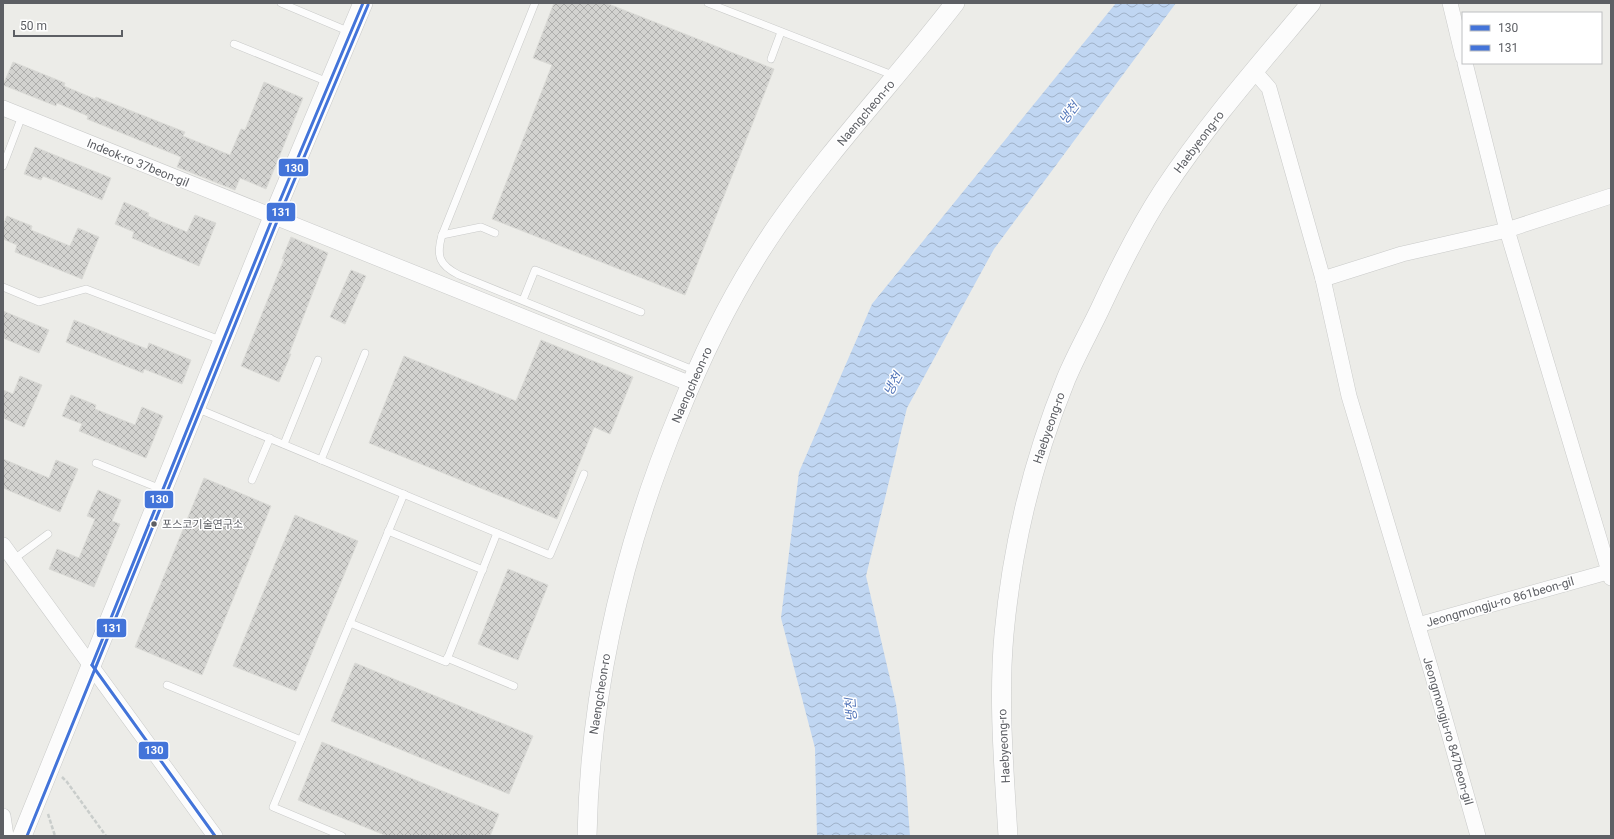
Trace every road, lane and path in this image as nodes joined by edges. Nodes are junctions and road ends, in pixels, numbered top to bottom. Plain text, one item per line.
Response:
1 (281, 3) edge
2 (363, 3) edge
3 (535, 3) edge
4 (708, 3) edge
5 (936, 3) edge
6 (955, 3) edge
7 (1312, 3) edge
8 (1450, 3) edge
9 (350, 32) junction
10 (781, 32) junction
11 (928, 39) junction
12 (234, 44) dead end
13 (1462, 53) edge
14 (771, 60) dead end
15 (1465, 64) edge
16 (1254, 71) junction
17 (897, 76) junction
18 (329, 83) junction
19 (3, 108) edge
20 (22, 116) junction
21 (3, 166) edge
22 (1611, 196) edge
23 (273, 217) junction
24 (1507, 230) junction
25 (495, 232) dead end
26 (442, 235) junction
27 (1323, 278) junction
28 (3, 287) edge
29 (523, 300) junction
30 (642, 312) dead end
31 (223, 341) junction
32 (365, 353) dead end
33 (318, 360) dead end
34 (694, 378) junction
35 (196, 408) junction
36 (270, 438) junction
37 (284, 444) junction
38 (321, 460) junction
39 (96, 463) dead end
40 (584, 474) dead end
41 (252, 480) dead end
42 (162, 490) junction
43 (404, 494) junction
44 (388, 531) junction
45 (497, 533) junction
46 (48, 534) dead end
47 (3, 545) edge
48 (14, 559) junction
49 (483, 570) junction
50 (1610, 573) edge
51 (350, 623) junction
52 (1418, 625) junction
53 (447, 658) junction
54 (92, 665) junction
55 (167, 685) dead end
56 (514, 686) dead end
57 (301, 740) junction
58 (50, 766) junction
59 (3, 816) edge
60 (6, 836) edge
61 (22, 836) edge
62 (106, 836) edge
63 (216, 836) edge
64 (342, 836) edge
65 (587, 836) edge
66 (1008, 836) edge
67 (1478, 836) edge

1 - 9 lane
2 - 9 street
3 - 26 lane
4 - 10 lane
5 - 11 street
6 - 11 street, Naengcheon-ro
7 - 16 street, Haebyeong-ro
8 - 13 street
9 - 18 street
10 - 14 lane
10 - 17 lane
11 - 17 street, Naengcheon-ro
12 - 18 lane
15 - 24 street
16 - 27 street
16 - 66 street, Haebyeong-ro
17 - 34 street, Naengcheon-ro
18 - 23 street
19 - 20 street, Indeok-ro 37beon-gil
20 - 21 lane
20 - 23 street, Indeok-ro 37beon-gil
22 - 24 street
23 - 31 street
23 - 34 street, Indeok-ro 37beon-gil
24 - 27 street
24 - 50 street
25 - 26 lane
26 - 29 lane
27 - 52 street, Jeongmongju-ro 861beon-gil
28 - 31 lane
29 - 30 lane
29 - 34 lane
31 - 35 street
32 - 38 lane
33 - 37 lane
34 - 65 street, Naengcheon-ro
35 - 36 lane
35 - 42 street
36 - 37 lane
36 - 41 lane
37 - 38 lane
38 - 43 lane
39 - 42 lane
40 - 45 lane
42 - 54 street
43 - 44 lane
43 - 45 lane
44 - 49 lane
44 - 51 lane
45 - 49 lane
46 - 48 lane
47 - 48 street
48 - 54 street
49 - 53 lane
50 - 52 street, Jeongmongju-ro 861beon-gil
51 - 53 lane
51 - 57 lane
52 - 67 street, Jeongmongju-ro 847beon-gil
53 - 56 lane
54 - 58 street
54 - 63 street
55 - 57 lane
57 - 64 lane
58 - 61 street
58 - 62 path
59 - 60 street

